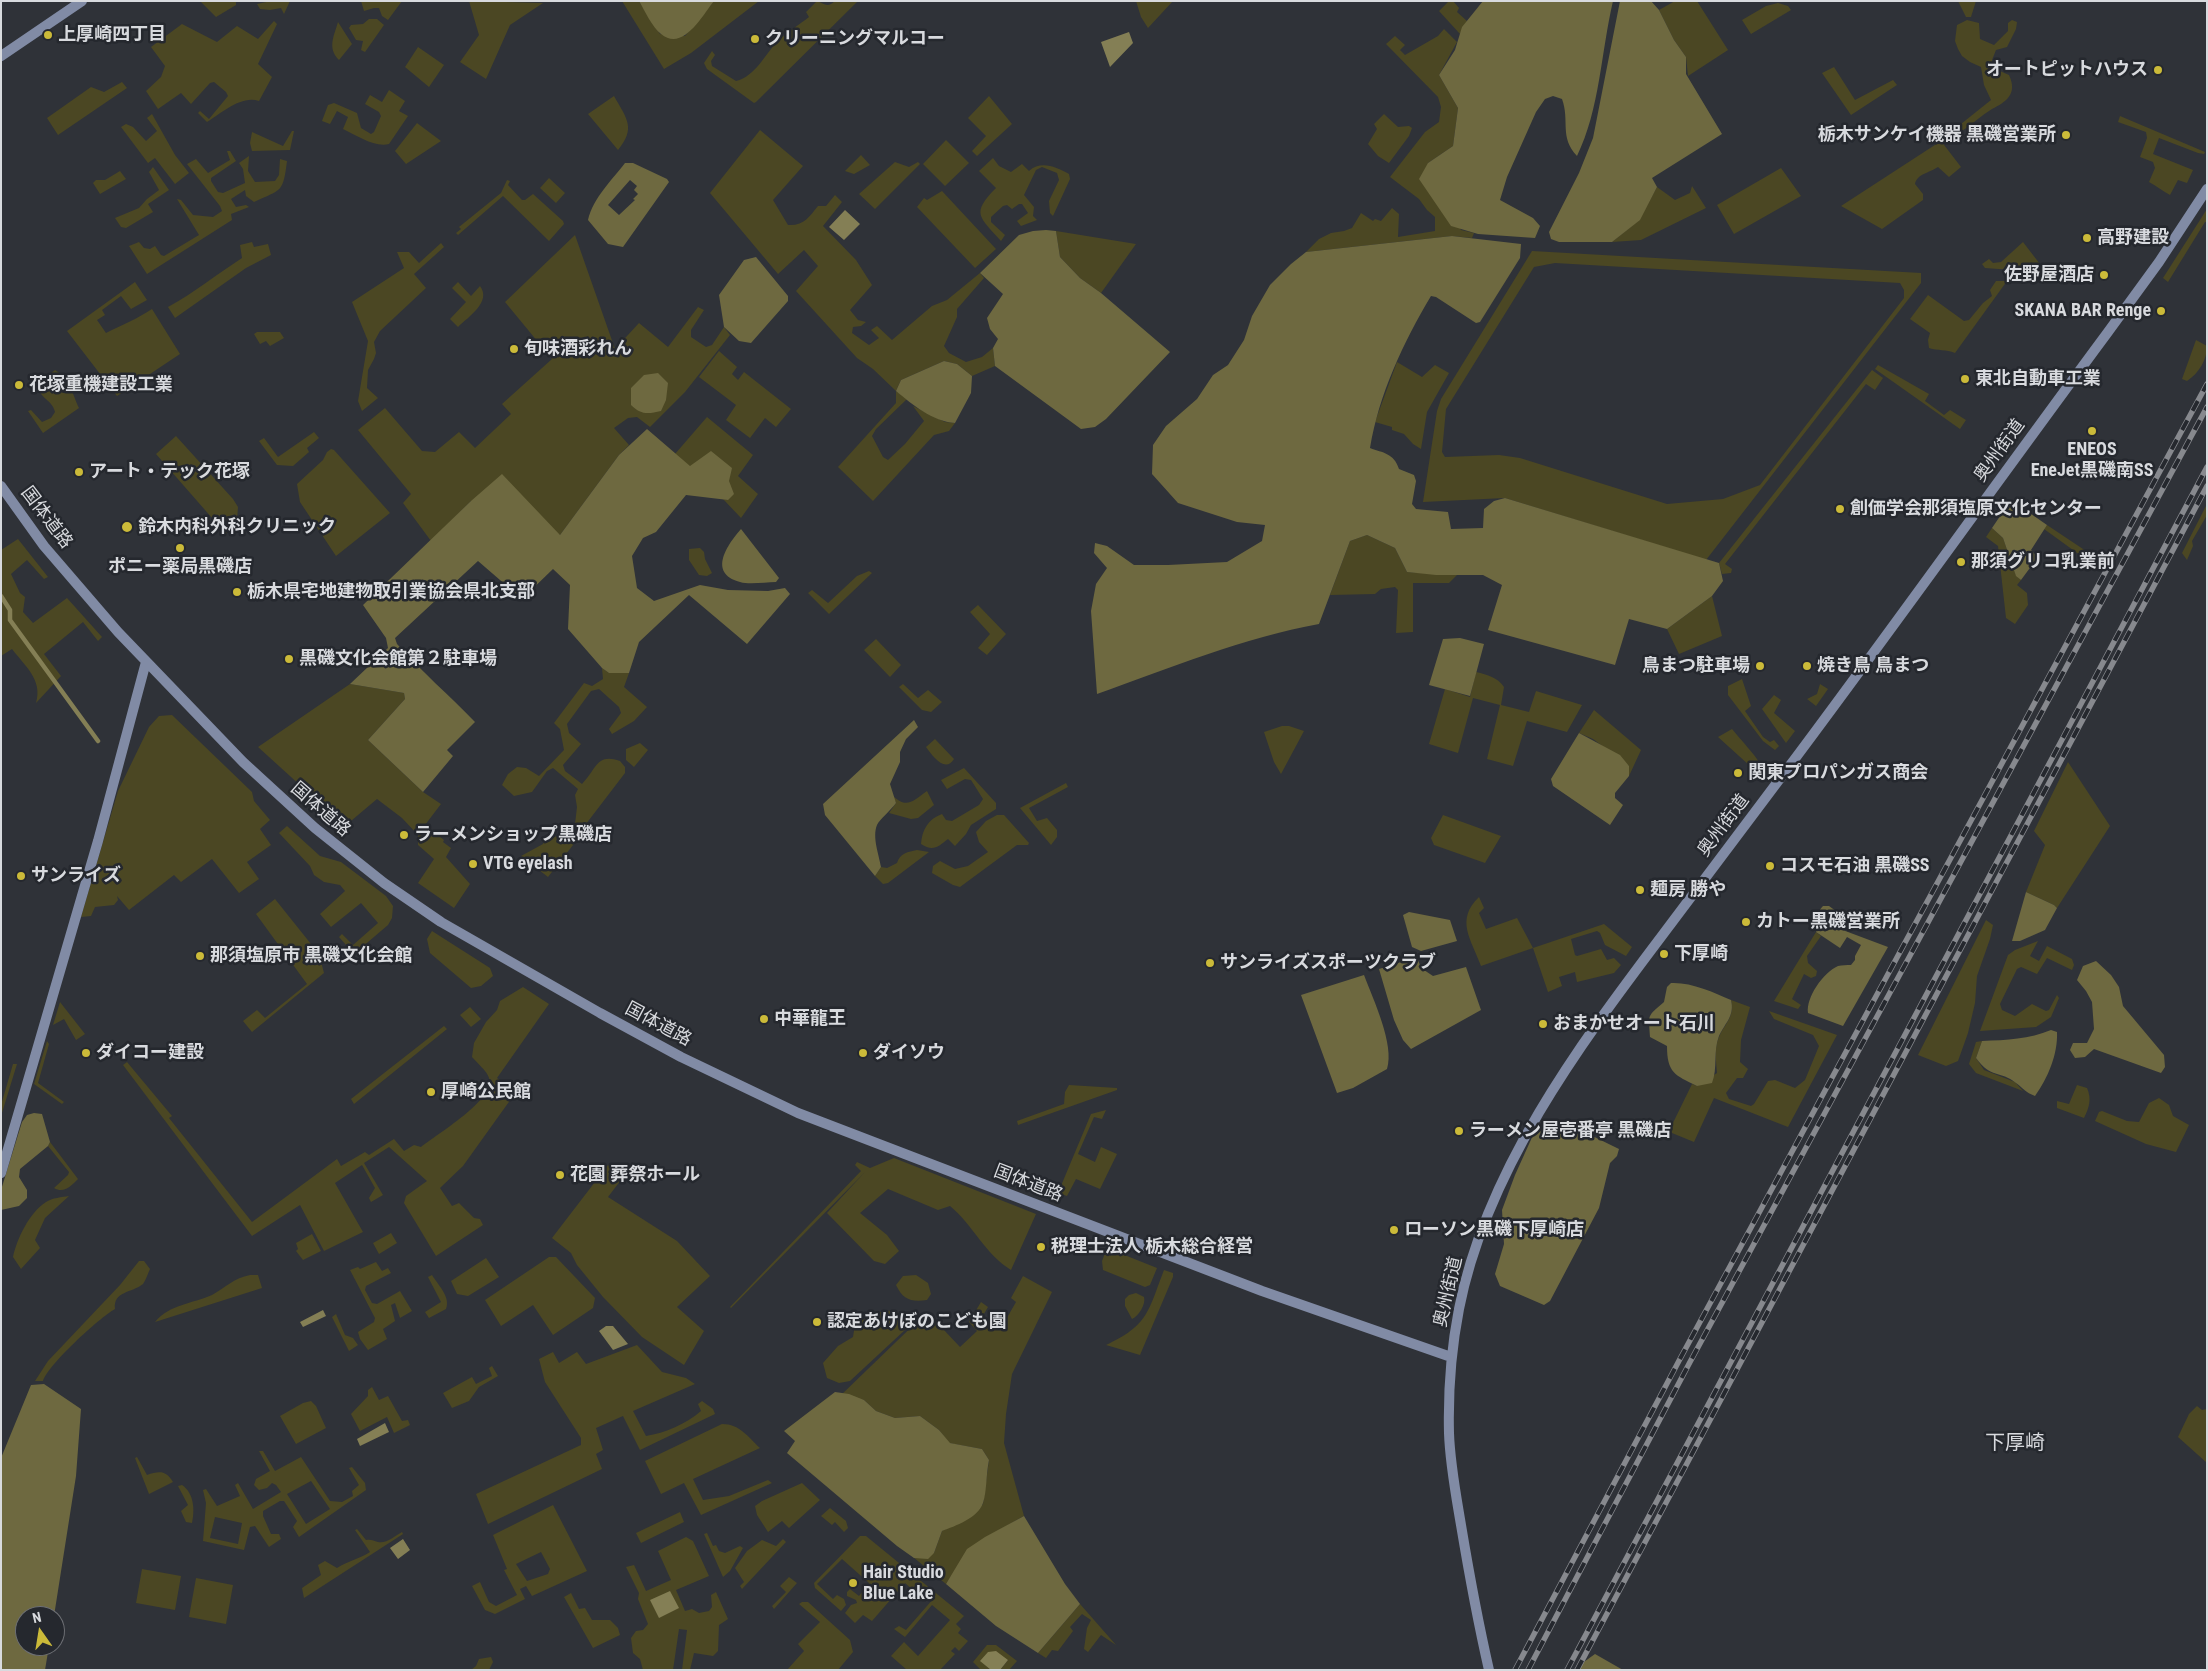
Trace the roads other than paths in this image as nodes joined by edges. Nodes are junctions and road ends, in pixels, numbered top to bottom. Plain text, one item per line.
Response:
1 (82, 1) edge
2 (1, 56) edge
3 (2207, 189) edge
4 (1, 486) edge
5 (146, 662) junction
6 (1, 1173) edge
7 (1451, 1357) junction
8 (1489, 1670) edge

1 - 2 street
3 - 7 street, 奥州街道
4 - 5 street, 国体道路
5 - 6 street
5 - 7 street, 国体道路
7 - 8 street, 奥州街道

